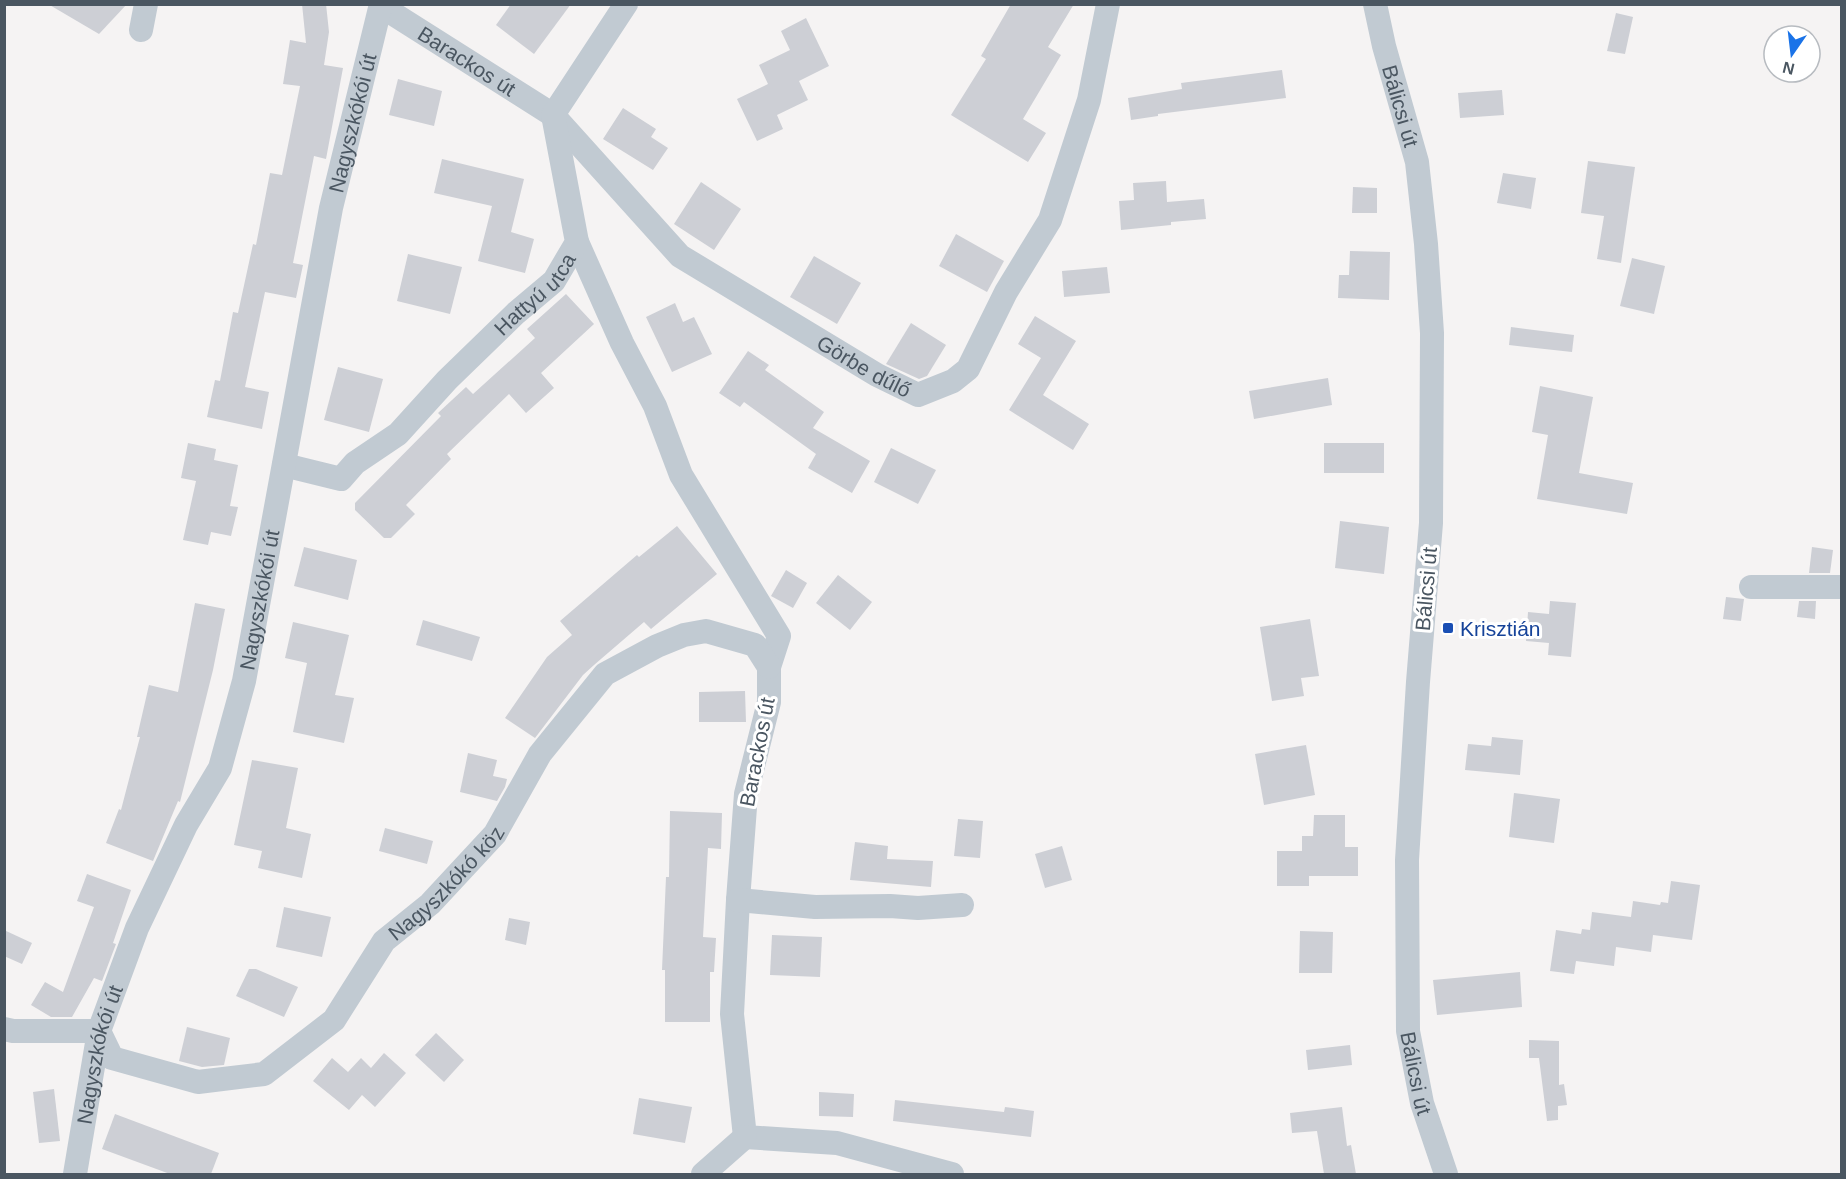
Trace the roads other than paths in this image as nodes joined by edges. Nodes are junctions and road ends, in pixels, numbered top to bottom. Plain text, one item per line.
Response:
1 (146, 4) edge
2 (627, 4) edge
3 (1108, 4) edge
4 (1375, 4) edge
5 (381, 5) edge
6 (141, 30) dead end
7 (553, 115) junction
8 (576, 242) junction
9 (284, 465) junction
10 (1751, 587) dead end
11 (1842, 587) edge
12 (769, 667) junction
13 (738, 900) junction
14 (962, 905) dead end
15 (4, 1029) edge
16 (99, 1031) junction
17 (745, 1137) junction
18 (75, 1174) edge
19 (703, 1174) edge
20 (952, 1174) edge
21 (1446, 1174) edge

1 - 6 street
2 - 7 street
3 - 7 street, Görbe dűlő
4 - 21 street, Bálicsi út
5 - 7 street, Barackos út
5 - 9 street, Nagyszkókói út
7 - 8 street, Hattyú utca
8 - 9 street, Hattyú utca
8 - 12 street, Barackos út
9 - 16 street, Nagyszkókói út
10 - 11 street
12 - 13 street, Barackos út
12 - 16 street, Nagyszkókó köz
13 - 14 street
13 - 17 street, Barackos út
15 - 16 street
16 - 18 street, Nagyszkókói út
17 - 19 street
17 - 20 street

